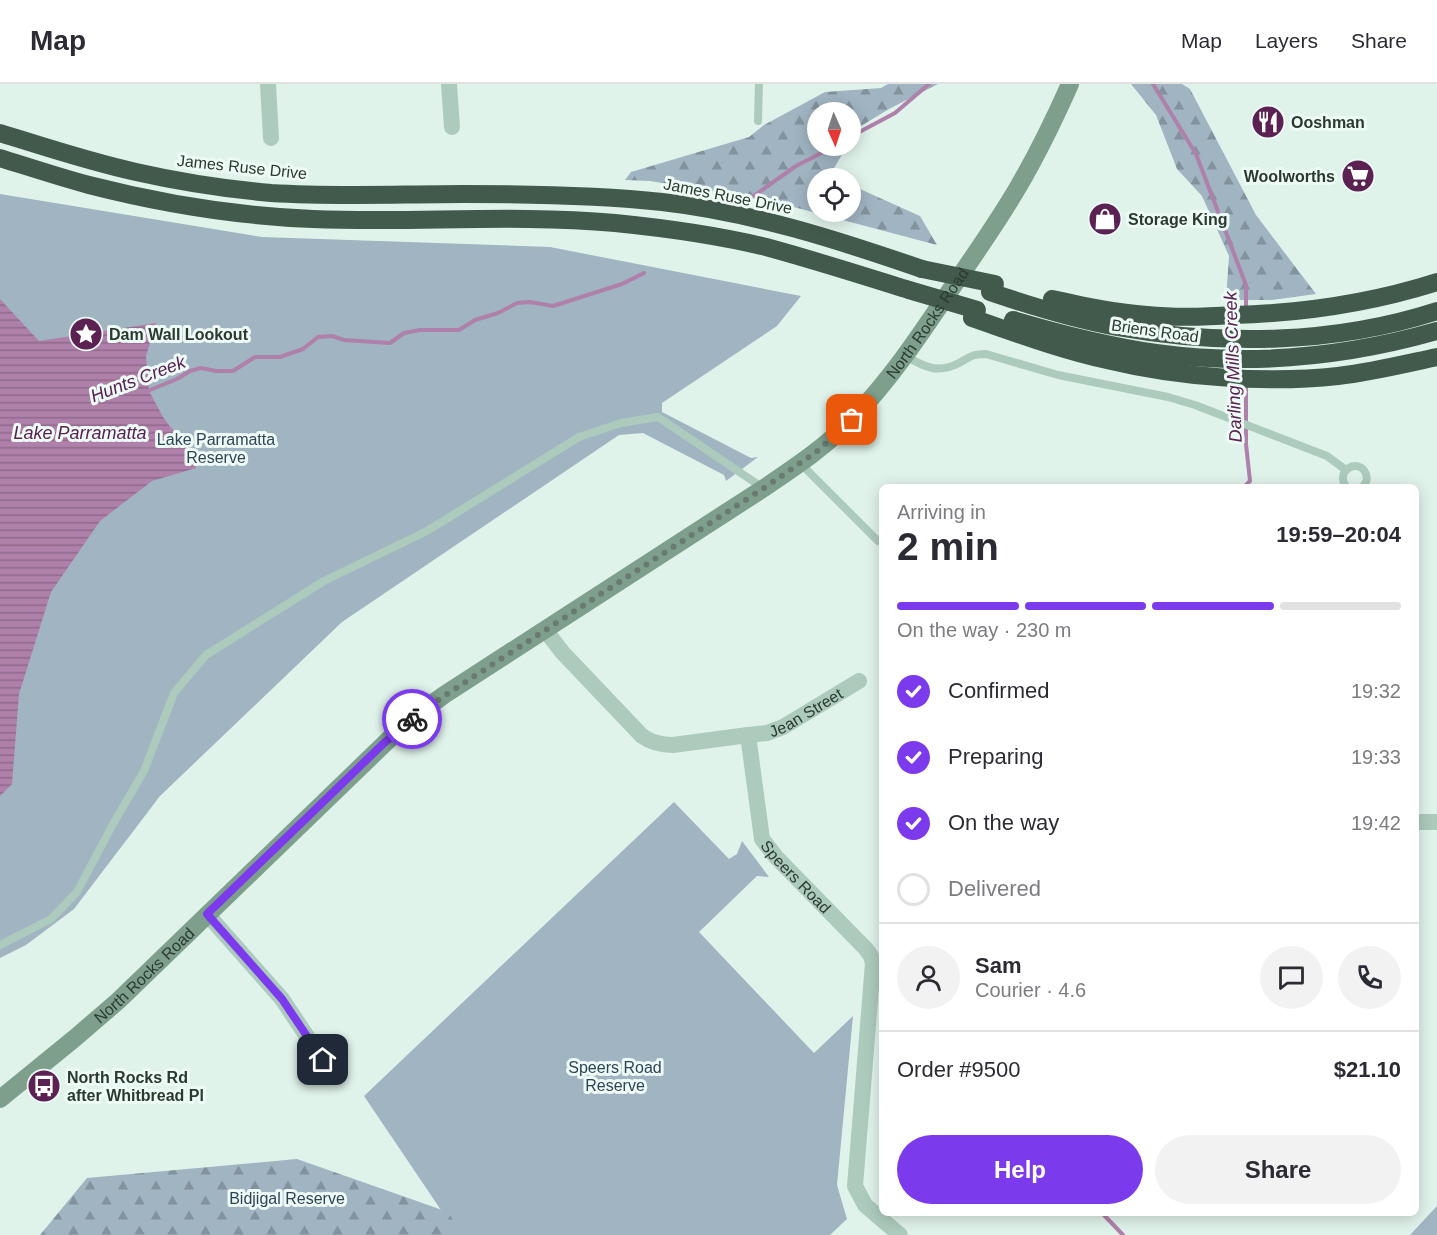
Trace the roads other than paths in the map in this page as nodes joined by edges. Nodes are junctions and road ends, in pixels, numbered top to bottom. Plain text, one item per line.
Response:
1 (268, 84) edge
2 (449, 84) edge
3 (759, 84) edge
4 (1070, 84) edge
5 (758, 121) dead end
6 (452, 127) dead end
7 (0, 133) edge
8 (271, 138) dead end
9 (0, 158) edge
10 (1437, 282) edge
11 (993, 288) junction
12 (1437, 310) edge
13 (1437, 331) edge
14 (906, 356) junction
15 (1437, 357) edge
16 (1208, 367) junction
17 (800, 463) junction
18 (1346, 470) junction
19 (1345, 484) edge
20 (1364, 484) edge
21 (764, 488) junction
22 (878, 541) dead end
23 (545, 630) junction
24 (859, 681) dead end
25 (748, 735) junction
26 (1419, 822) edge
27 (1437, 822) edge
28 (207, 914) junction
29 (0, 945) edge
30 (332, 1074) dead end
31 (0, 1098) edge
32 (900, 1235) edge

1 - 8 street
2 - 6 street
3 - 5 lane
4 - 14 main road, North Rocks Road
7 - 11 highway, James Ruse Drive, bridge
9 - 16 highway, Briens Road, bridge
10 - 11 highway
11 - 12 highway, James Ruse Drive
13 - 16 highway, Briens Road
14 - 17 main road, North Rocks Road
14 - 18 lane
15 - 16 highway
17 - 21 main road, North Rocks Road
17 - 22 lane
18 - 19 lane
18 - 20 lane
21 - 23 main road, North Rocks Road
21 - 29 lane
23 - 25 street
23 - 28 main road, North Rocks Road
24 - 25 street, Jean Street
25 - 32 street, Speers Road
26 - 27 street
28 - 30 street
28 - 31 main road, North Rocks Road

